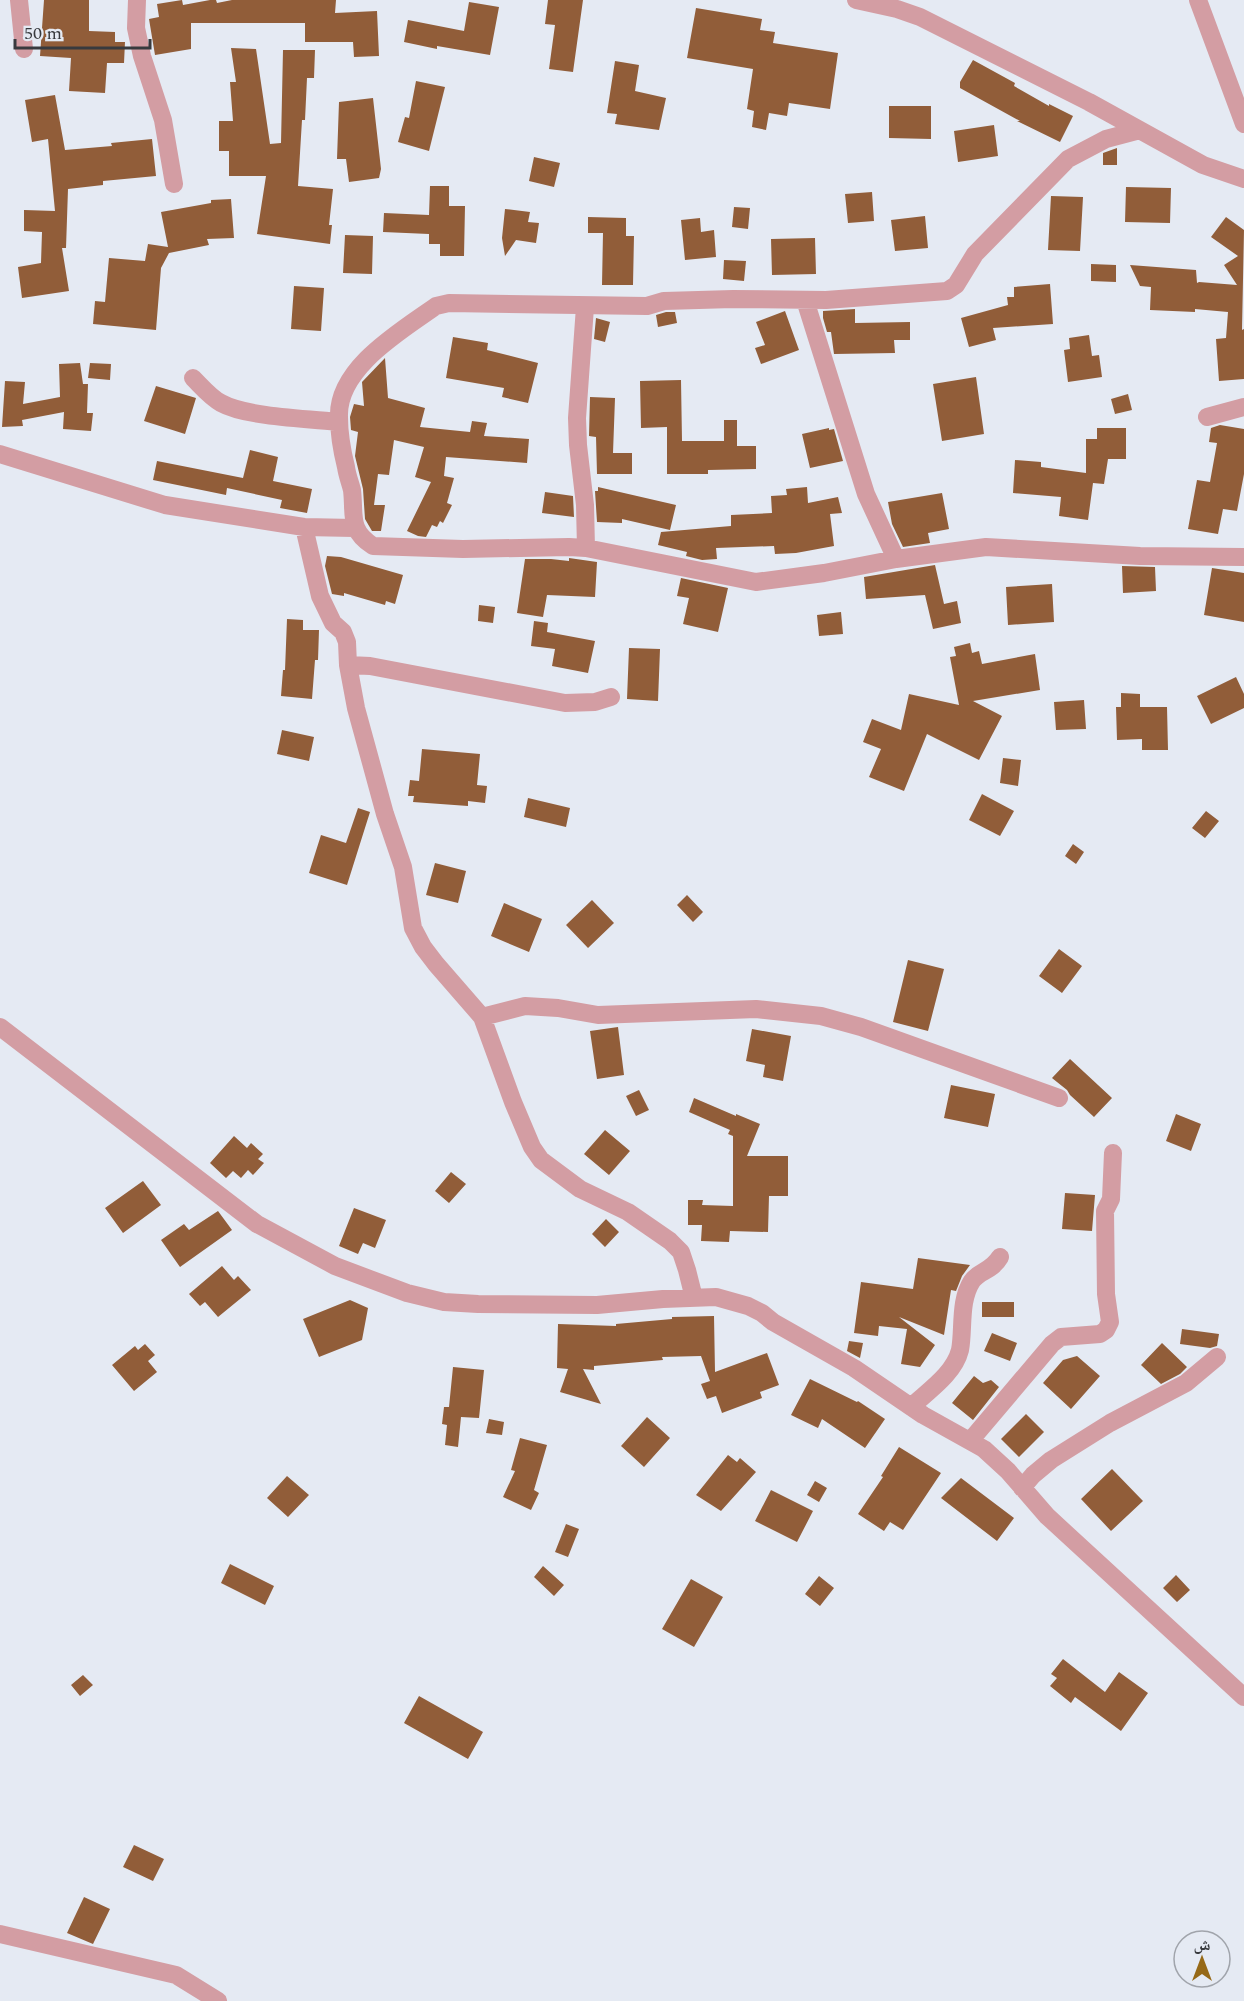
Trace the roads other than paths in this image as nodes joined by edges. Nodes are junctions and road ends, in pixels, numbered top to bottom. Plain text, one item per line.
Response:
1 (19, 0) edge
2 (137, 0) edge
3 (856, 0) edge
4 (1198, 0) edge
5 (24, 49) dead end
6 (1244, 124) edge
7 (1140, 130) junction
8 (1244, 179) edge
9 (174, 184) dead end
10 (805, 300) junction
11 (585, 307) junction
12 (193, 378) dead end
13 (1244, 407) edge
14 (1207, 417) dead end
15 (339, 422) junction
16 (0, 454) edge
17 (304, 527) junction
18 (354, 528) junction
19 (586, 548) junction
20 (1244, 557) edge
21 (896, 559) junction
22 (348, 665) junction
23 (611, 697) dead end
24 (482, 1017) junction
25 (0, 1027) edge
26 (1059, 1098) dead end
27 (1113, 1153) dead end
28 (1000, 1257) dead end
29 (694, 1298) junction
30 (1217, 1357) dead end
31 (911, 1407) junction
32 (970, 1441) junction
33 (1022, 1488) junction
34 (1244, 1697) edge
35 (0, 1934) edge
36 (218, 2001) edge

1 - 5 street
2 - 9 street
3 - 7 street
4 - 6 street
7 - 8 street
7 - 10 street
10 - 11 street
10 - 21 street
11 - 15 street
11 - 19 street
12 - 15 street
13 - 14 street
15 - 18 street
16 - 17 street
17 - 18 street
17 - 22 street
18 - 19 street
19 - 21 street
20 - 21 street
22 - 23 street
22 - 24 street
24 - 26 street
24 - 29 street
25 - 29 street
27 - 32 street
28 - 31 street
29 - 31 street
30 - 33 street
31 - 32 street
32 - 33 street
33 - 34 street
35 - 36 street

